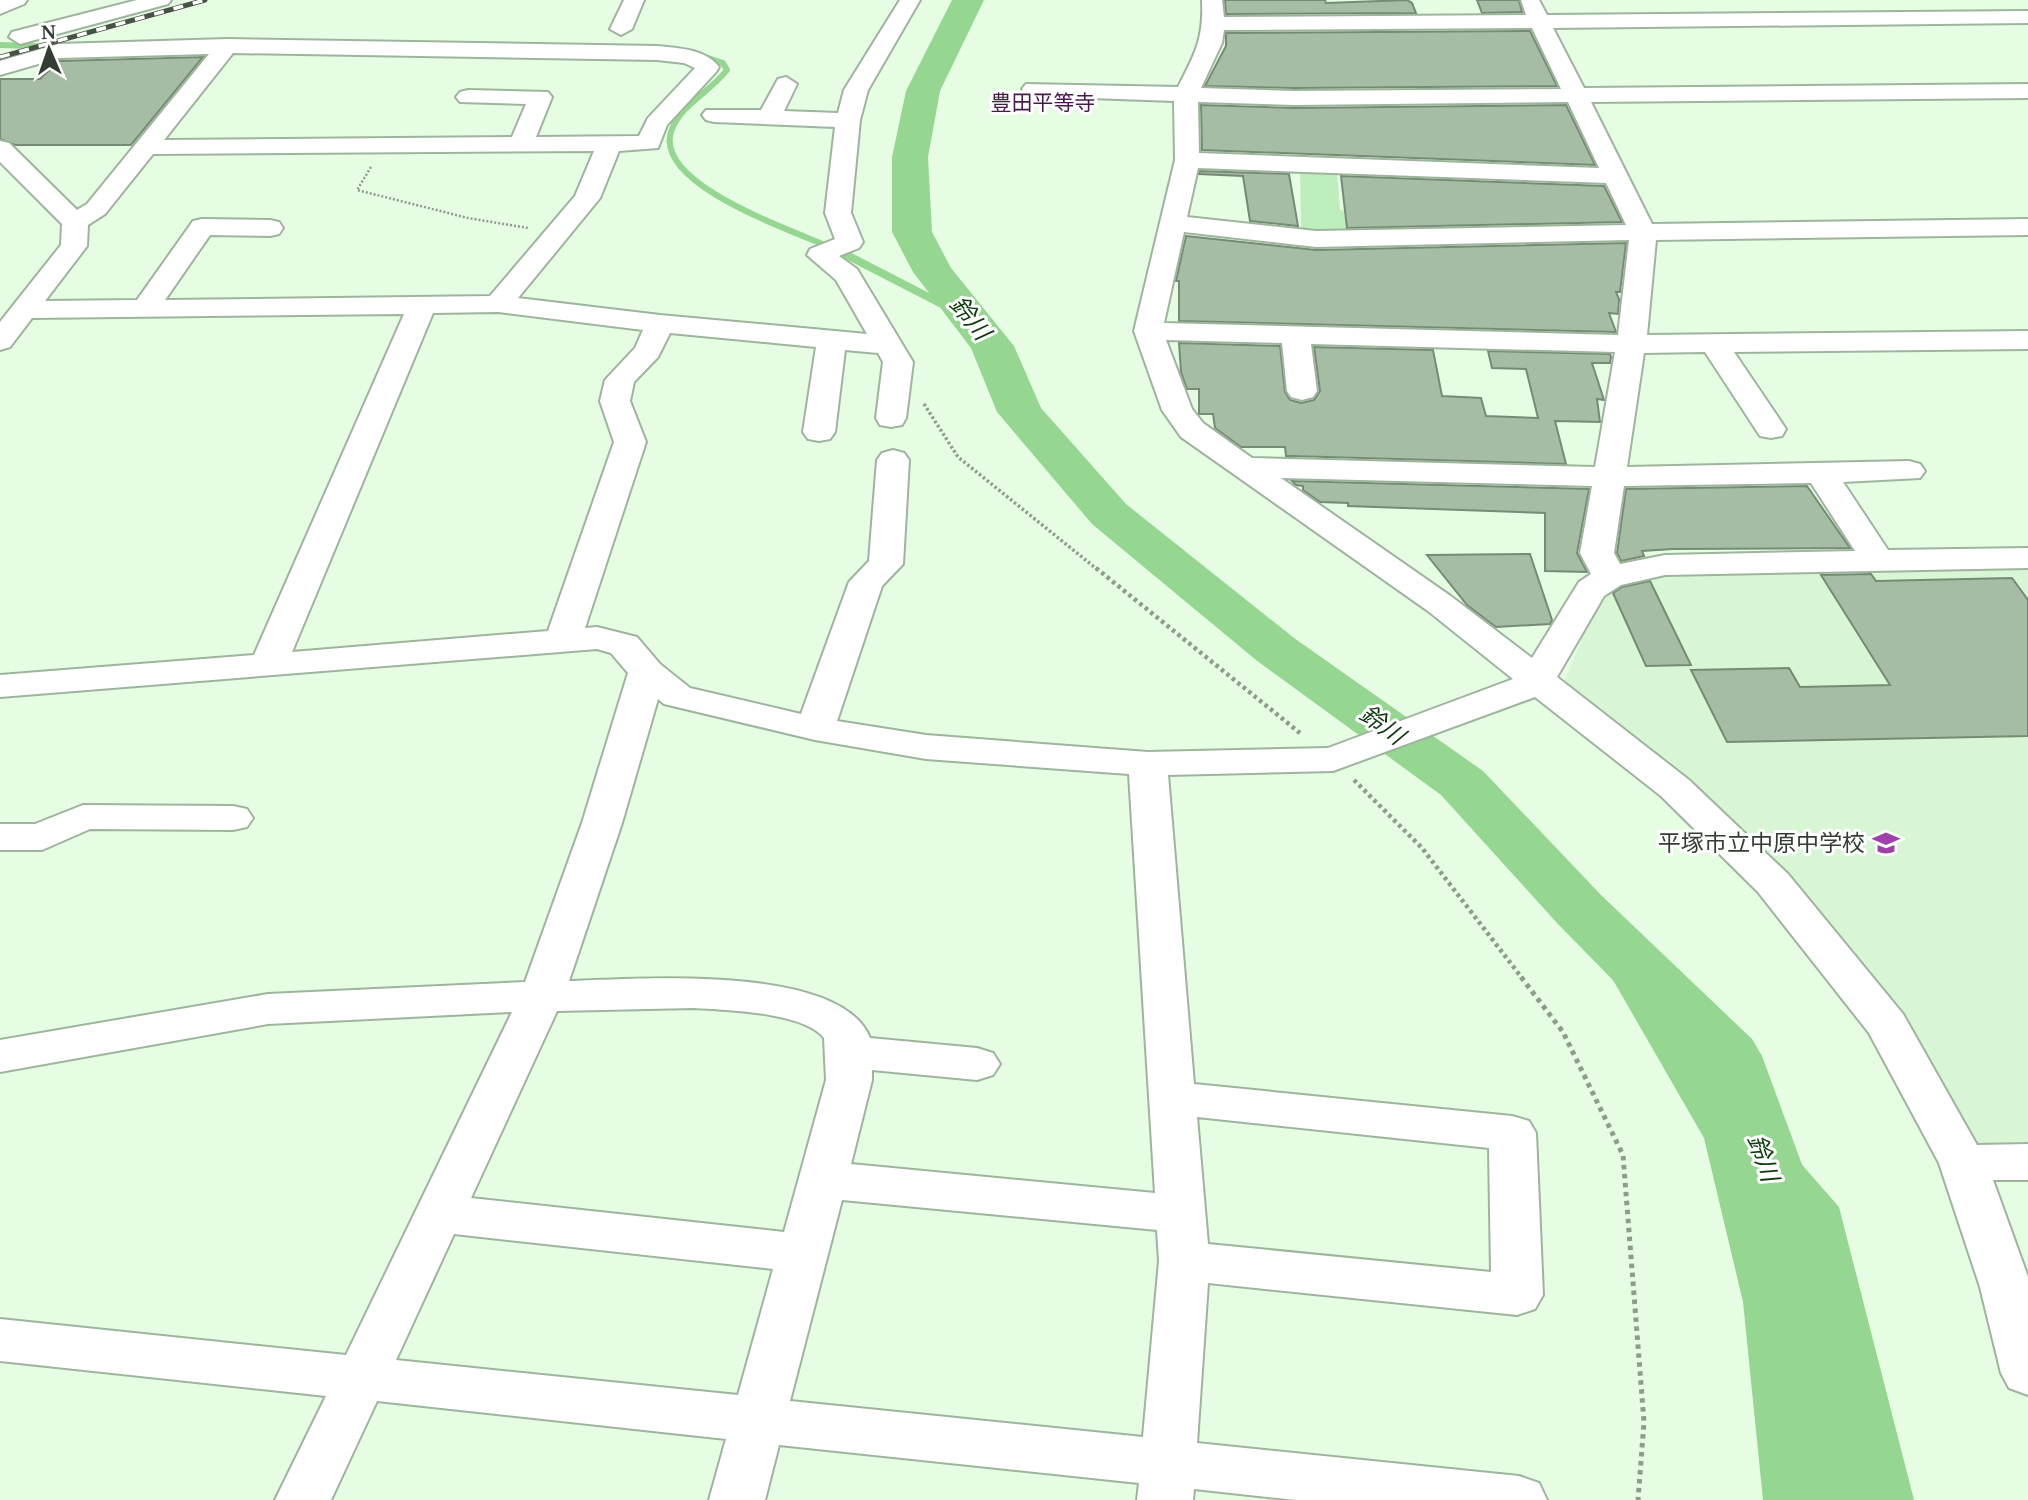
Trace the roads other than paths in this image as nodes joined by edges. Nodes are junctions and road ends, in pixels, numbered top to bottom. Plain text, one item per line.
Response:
1 (17, 0) edge
2 (161, 0) edge
3 (634, 0) edge
4 (910, 0) edge
5 (1293, 0) edge
6 (1335, 0) edge
7 (2013, 0) edge
8 (0, 8) edge
9 (1535, 11) edge
10 (1213, 12) edge
11 (2028, 15) edge
12 (1343, 23) junction
13 (1298, 24) junction
14 (621, 29) dead end
15 (11, 39) dead end
16 (227, 46) junction
17 (412, 48) junction
18 (492, 49) junction
19 (0, 68) edge
20 (397, 75) dead end
21 (786, 85) dead end
22 (1034, 89) dead end
23 (2028, 91) edge
24 (1186, 95) junction
25 (1577, 96) junction
26 (468, 97) junction
27 (714, 115) dead end
28 (769, 117) junction
29 (848, 120) junction
30 (443, 145) junction
31 (521, 145) junction
32 (609, 145) junction
33 (147, 147) junction
34 (0, 148) edge
35 (1187, 160) junction
36 (1616, 176) junction
37 (115, 187) junction
38 (40, 188) junction
39 (75, 222) junction
40 (1174, 223) junction
41 (2028, 227) edge
42 (270, 228) dead end
43 (1643, 232) junction
44 (498, 304) junction
45 (19, 305) edge
46 (422, 305) junction
47 (145, 309) junction
48 (660, 324) junction
49 (1148, 331) junction
50 (1296, 335) junction
51 (832, 339) junction
52 (2028, 340) edge
53 (0, 341) edge
54 (1629, 344) junction
55 (1714, 344) junction
56 (893, 353) junction
57 (1302, 391) dead end
58 (891, 418) dead end
59 (1771, 429) dead end
60 (819, 432) dead end
61 (893, 460) dead end
62 (1243, 467) junction
63 (1909, 471) dead end
64 (1821, 473) junction
65 (1610, 477) junction
66 (2028, 558) edge
67 (1879, 562) junction
68 (1610, 576) junction
69 (563, 641) junction
70 (268, 666) junction
71 (647, 673) junction
72 (1532, 683) junction
73 (0, 686) edge
74 (815, 729) junction
75 (1148, 764) junction
76 (233, 818) dead end
77 (0, 837) edge
78 (542, 996) junction
79 (850, 1052) junction
80 (0, 1056) edge
81 (977, 1063) dead end
82 (1172, 1098) junction
83 (2028, 1162) edge
84 (1963, 1163) junction
85 (824, 1180) junction
86 (437, 1213) junction
87 (1182, 1238) junction
88 (804, 1253) junction
89 (0, 1340) edge
90 (2028, 1373) edge
91 (358, 1380) junction
92 (758, 1421) junction
93 (1166, 1482) edge
94 (303, 1500) edge
95 (737, 1500) edge
96 (1519, 1500) edge

1 - 8 street
2 - 15 street
3 - 14 street
4 - 29 street
5 - 13 street
6 - 12 street
7 - 11 street
9 - 11 street
9 - 12 street
9 - 25 street
10 - 13 street
10 - 24 street
12 - 13 street
16 - 17 street
16 - 19 street
16 - 33 street
17 - 18 street
17 - 20 street
18 - 26 street
18 - 32 street
21 - 28 street
22 - 24 street
23 - 25 street
24 - 25 street
24 - 35 street
25 - 36 street
26 - 30 street
26 - 31 street
27 - 28 street
28 - 29 street
29 - 56 street
30 - 31 street
30 - 33 street
31 - 32 street
32 - 44 street
33 - 37 street
34 - 38 street
35 - 36 street
35 - 40 street
36 - 43 street
37 - 38 street
37 - 39 street
38 - 39 street
39 - 45 street
40 - 43 street
40 - 49 street
41 - 43 street
42 - 47 street
43 - 54 street
44 - 46 street
44 - 48 street
45 - 47 street
45 - 53 street
46 - 47 street
46 - 70 street
48 - 51 street
48 - 69 street
49 - 50 street
49 - 62 street
50 - 54 street
50 - 57 street
51 - 56 street
51 - 60 street
52 - 55 street
54 - 55 street
54 - 65 street
55 - 59 street
56 - 58 street
61 - 74 street
62 - 65 street
62 - 72 street
63 - 64 street
64 - 65 street
64 - 67 street
65 - 68 street
66 - 67 street
67 - 68 street
68 - 72 street
69 - 70 street
69 - 71 street
70 - 73 street
71 - 74 street
71 - 78 street
72 - 75 street
72 - 84 street
74 - 75 street
75 - 82 street
76 - 77 street
78 - 79 street
78 - 80 street
78 - 86 street
79 - 81 street
79 - 85 street
82 - 87 street
82 - 87 street
83 - 84 street
84 - 90 street
85 - 87 street
85 - 88 street
86 - 88 street
86 - 91 street
87 - 93 street
88 - 92 street
89 - 91 street
91 - 92 street
91 - 94 street
92 - 93 street
92 - 95 street
93 - 96 street

